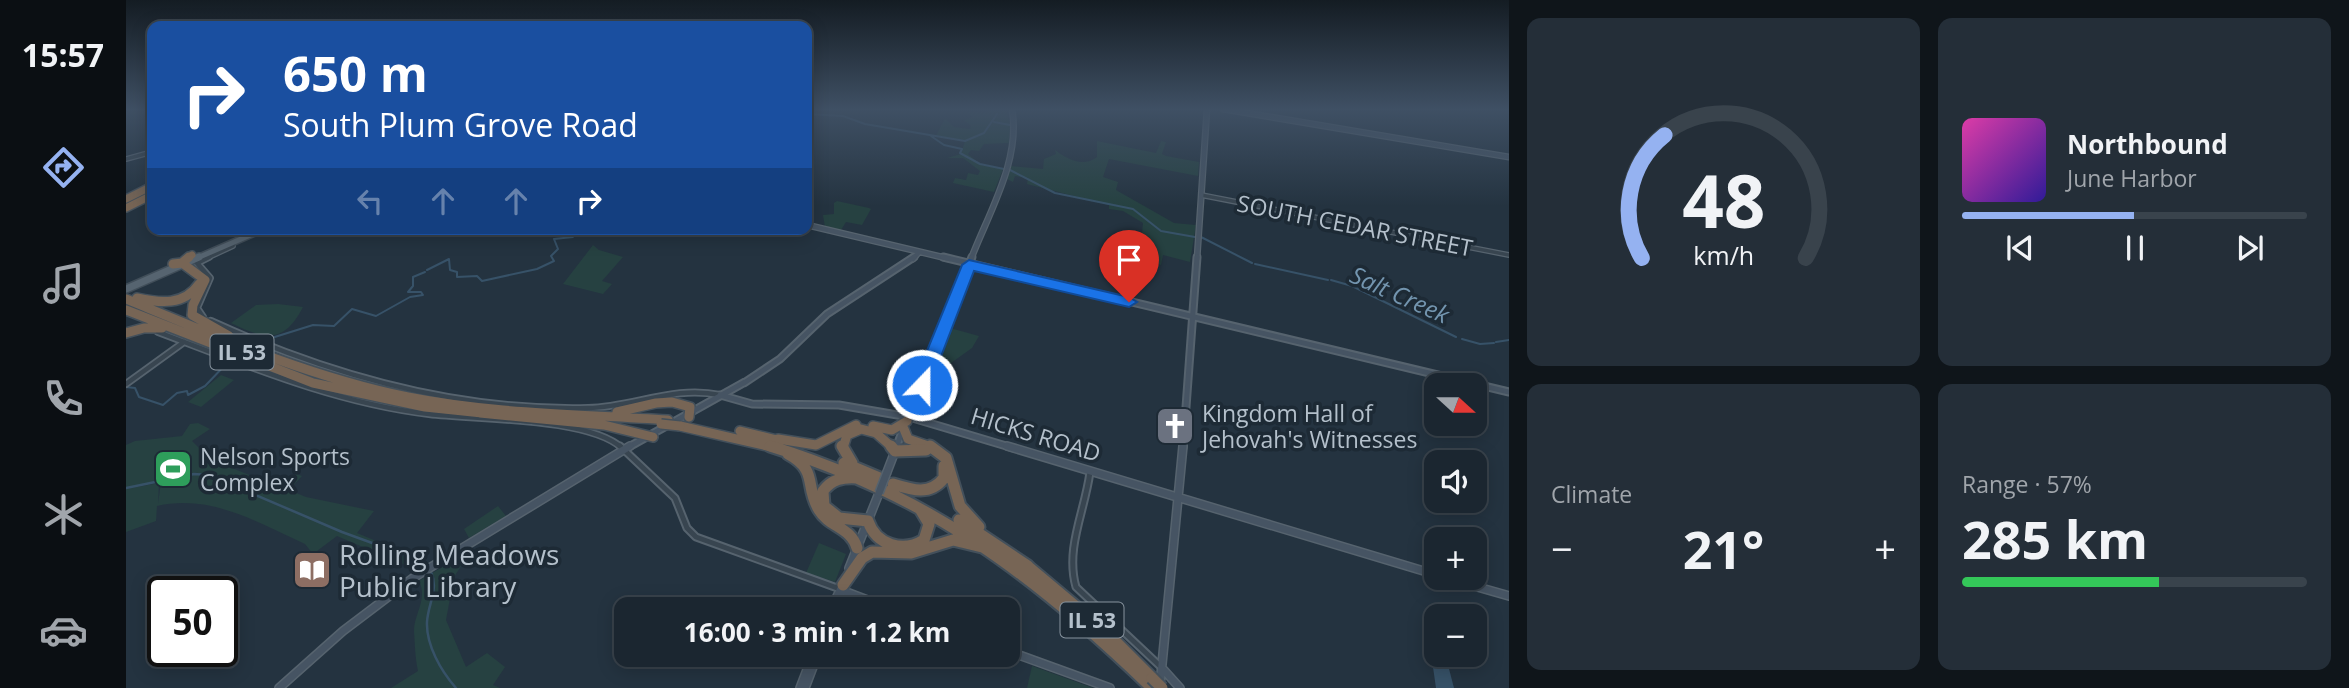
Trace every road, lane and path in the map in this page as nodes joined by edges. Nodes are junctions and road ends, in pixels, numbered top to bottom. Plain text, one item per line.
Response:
1 (1016, 141) edge
2 (1205, 141) edge
3 (1410, 141) edge
4 (147, 154) edge
5 (1509, 158) edge
6 (126, 160) edge
7 (147, 192) edge
8 (147, 194) edge
9 (1201, 195) junction
10 (126, 203) edge
11 (812, 226) edge
12 (243, 235) edge
13 (247, 235) edge
14 (232, 240) junction
15 (919, 252) junction
16 (1509, 255) edge
17 (194, 256) junction
18 (969, 264) junction
19 (180, 266) junction
20 (126, 288) edge
21 (127, 298) edge
22 (126, 310) edge
23 (1193, 317) junction
24 (126, 335) edge
25 (234, 338) junction
26 (187, 339) junction
27 (745, 382) junction
28 (126, 384) edge
29 (353, 384) junction
30 (682, 391) junction
31 (710, 392) junction
32 (1509, 392) edge
33 (736, 393) junction
34 (361, 394) junction
35 (724, 394) junction
36 (759, 404) junction
37 (480, 413) junction
38 (582, 413) junction
39 (692, 413) junction
40 (665, 422) junction
41 (906, 422) junction
42 (626, 429) junction
43 (737, 436) junction
44 (650, 437) junction
45 (771, 438) junction
46 (637, 443) junction
47 (626, 451) junction
48 (895, 451) junction
49 (1090, 471) junction
50 (869, 473) junction
51 (887, 489) junction
52 (1177, 496) junction
53 (868, 521) junction
54 (857, 548) junction
55 (1028, 566) junction
56 (1424, 571) edge
57 (1037, 582) junction
58 (842, 587) junction
59 (1487, 590) edge
60 (1509, 596) edge
61 (837, 597) edge
62 (839, 597) edge
63 (864, 597) edge
64 (1020, 656) edge
65 (811, 667) edge
66 (1157, 683) edge
67 (279, 688) edge
68 (803, 688) edge
69 (1110, 688) edge
70 (1180, 688) edge

1 - 18 main road
2 - 9 main road
3 - 5 main road
4 - 6 street
7 - 10 highway
8 - 10 highway
9 - 16 street, SOUTH CEDAR STREET
9 - 23 main road
11 - 15 main road
12 - 14 main road
13 - 14 main road
14 - 17 main road
14 - 30 street
15 - 18 main road
15 - 27 main road
17 - 19 main road
17 - 19 highway
18 - 23 main road
18 - 41 main road
19 - 20 main road
19 - 21 highway
19 - 25 highway
21 - 25 highway, IL 53
21 - 29 highway, IL 53
21 - 34 highway, IL 53
22 - 26 highway, IL 53
23 - 32 main road
23 - 52 main road
24 - 26 highway
25 - 29 highway, IL 53
26 - 28 street
26 - 34 highway, IL 53
26 - 47 street
27 - 33 main road
27 - 35 main road
29 - 38 highway, IL 53
30 - 31 street
30 - 35 street
31 - 35 street
31 - 39 street
33 - 35 main road
33 - 36 main road
34 - 37 highway, IL 53
35 - 36 main road
35 - 39 main road
35 - 39 main road
36 - 41 main road, HICKS ROAD
37 - 40 highway, IL 53
37 - 42 highway
38 - 39 highway
38 - 40 highway, IL 53
39 - 40 highway, IL 53, bridge
39 - 43 highway, IL 53
39 - 44 main road
39 - 45 highway, IL 53
41 - 45 highway
41 - 48 main road
41 - 49 main road, HICKS ROAD
41 - 55 highway
42 - 44 highway
42 - 46 highway
43 - 51 highway, IL 53
43 - 54 highway
44 - 46 main road
44 - 47 main road
45 - 50 highway, IL 53
46 - 47 main road
47 - 58 street
47 - 67 main road
48 - 50 highway
48 - 51 main road, bridge
48 - 51 highway
49 - 52 main road, HICKS ROAD
49 - 66 street
50 - 51 highway, IL 53
51 - 53 main road
51 - 53 highway
51 - 53 highway
51 - 55 highway, IL 53
51 - 57 highway, IL 53
52 - 56 main road
52 - 66 main road
53 - 54 main road
54 - 58 main road
55 - 66 highway, IL 53
57 - 58 highway
57 - 66 highway, IL 53
58 - 61 main road
58 - 62 main road
58 - 63 main road
59 - 60 main road
64 - 69 main road
65 - 68 main road
66 - 70 main road

